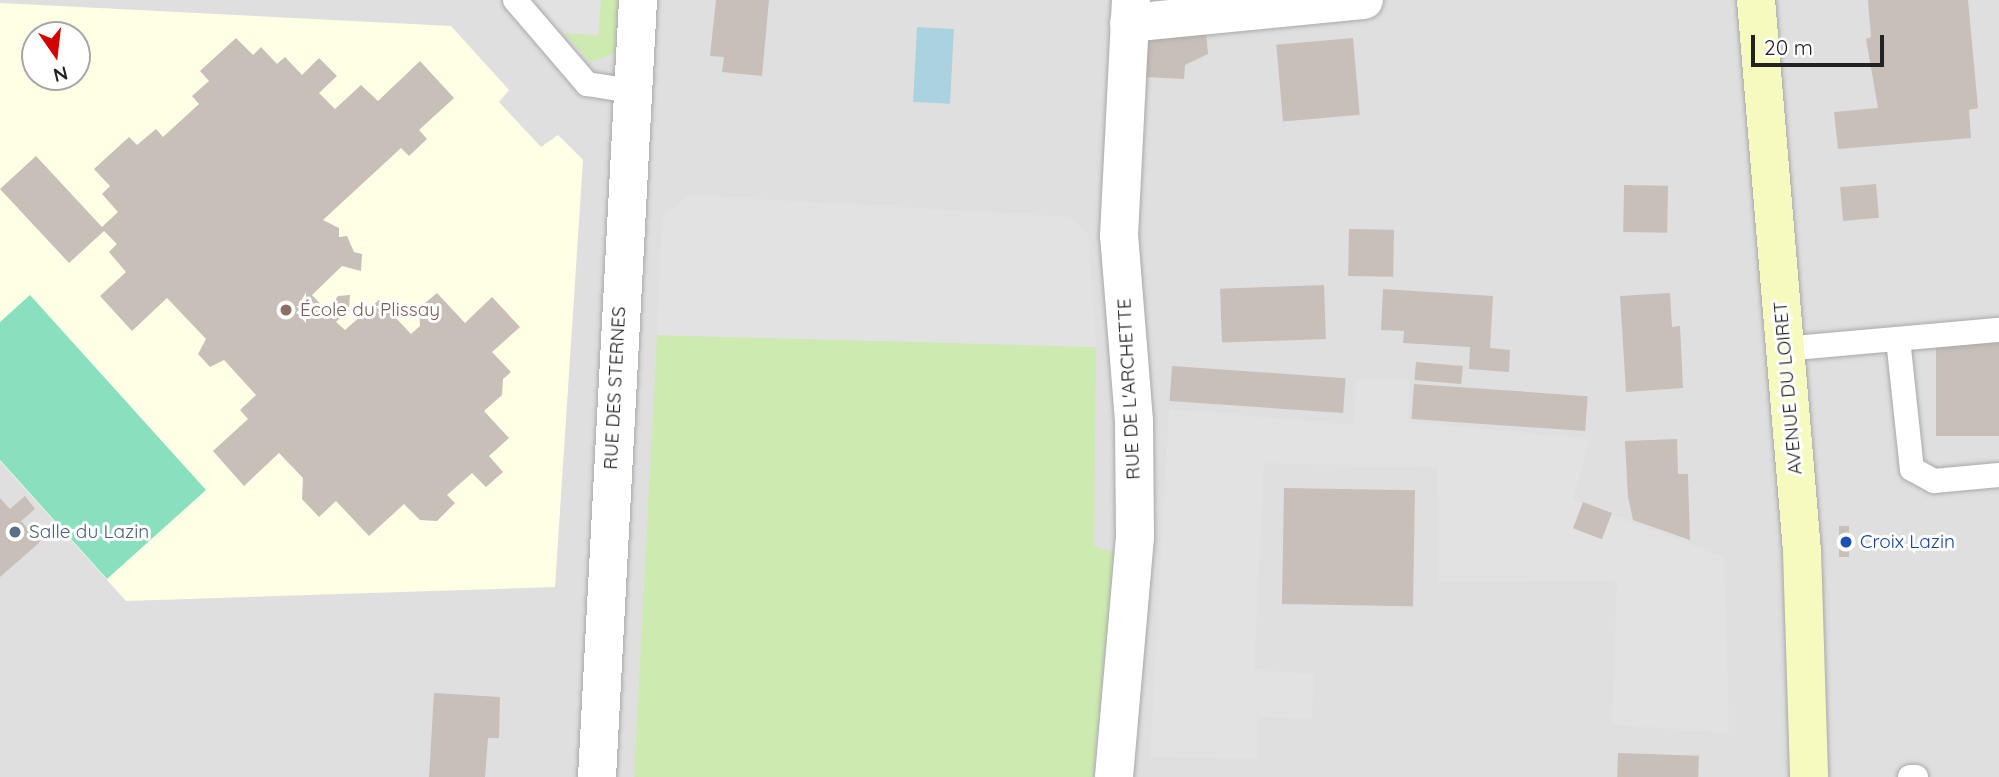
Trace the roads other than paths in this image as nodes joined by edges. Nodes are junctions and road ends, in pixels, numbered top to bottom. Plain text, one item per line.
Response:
1 (515, 0) edge
2 (638, 0) edge
3 (1364, 0) edge
4 (1756, 0) edge
5 (1130, 12) edge
6 (632, 91) junction
7 (1999, 330) edge
8 (1898, 339) junction
9 (1784, 349) junction
10 (1999, 474) edge
11 (597, 777) edge
12 (1114, 777) edge
13 (1810, 777) edge
14 (1910, 777) edge
15 (1916, 777) edge

1 - 6 lane
2 - 6 street, RUE DES STERNES
3 - 5 street
4 - 9 main road, AVENUE DU LOIRET
5 - 12 street, RUE DE L'ARCHETTE
6 - 11 street, RUE DES STERNES
7 - 8 lane
8 - 9 lane
8 - 10 lane
9 - 13 main road, AVENUE DU LOIRET
14 - 15 lane

